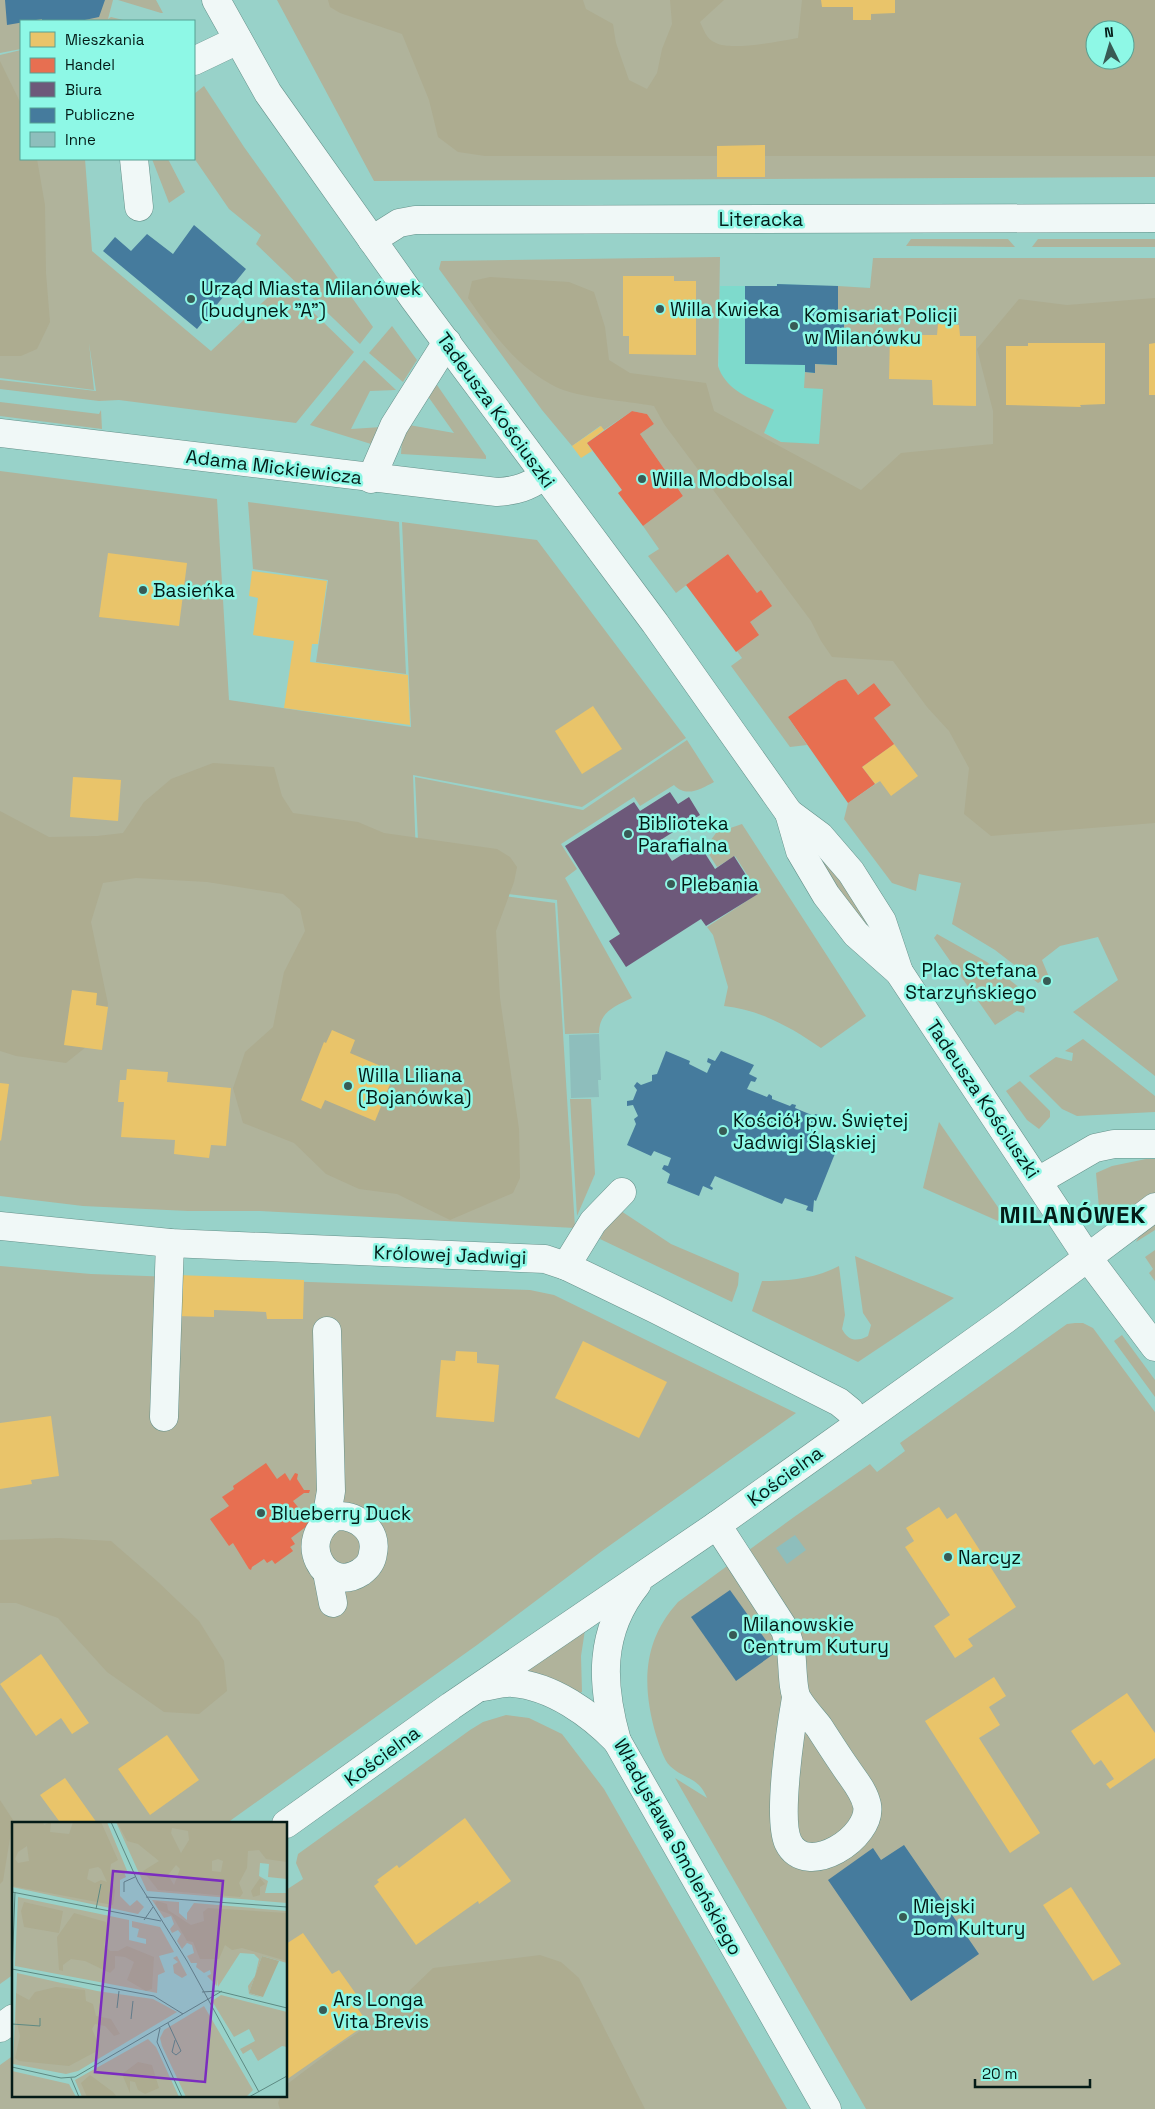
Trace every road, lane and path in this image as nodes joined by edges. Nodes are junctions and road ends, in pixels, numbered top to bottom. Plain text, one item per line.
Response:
1 (216, 0) edge
2 (238, 40) junction
3 (195, 61) edge
4 (134, 160) edge
5 (139, 207) dead end
6 (1155, 218) edge
7 (372, 240) junction
8 (447, 342) junction
9 (0, 433) edge
10 (544, 476) junction
11 (371, 479) junction
12 (1155, 1144) edge
13 (1038, 1181) junction
14 (622, 1192) dead end
15 (1155, 1207) edge
16 (0, 1226) edge
17 (170, 1243) junction
18 (1088, 1258) junction
19 (566, 1266) junction
20 (327, 1331) dead end
21 (1155, 1347) edge
22 (164, 1417) dead end
23 (858, 1424) junction
24 (326, 1520) junction
25 (716, 1525) junction
26 (327, 1572) junction
27 (645, 1573) junction
28 (333, 1603) dead end
29 (478, 1688) junction
30 (796, 1698) junction
31 (617, 1741) junction
32 (288, 1823) edge
33 (12, 2019) edge
34 (0, 2028) edge
35 (827, 2109) edge

1 - 2 street, Tadeusza Kościuszki
2 - 3 street
2 - 7 street, Tadeusza Kościuszki
4 - 5 street
6 - 7 street, Literacka
7 - 8 street, Tadeusza Kościuszki
8 - 10 street, Tadeusza Kościuszki
8 - 11 street
9 - 11 street, Adama Mickiewicza
10 - 11 street, Adama Mickiewicza
10 - 13 street, Tadeusza Kościuszki
12 - 13 street
13 - 18 street, Tadeusza Kościuszki
14 - 19 street
15 - 18 street, Kościelna
16 - 17 street, Królowej Jadwigi
17 - 19 street, Królowej Jadwigi
17 - 22 street
18 - 21 street, Tadeusza Kościuszki
18 - 23 street, Kościelna
19 - 23 street, Królowej Jadwigi
20 - 24 street
23 - 25 street, Kościelna
24 - 26 street
24 - 26 street
25 - 27 street, Kościelna
25 - 30 street
26 - 28 street
27 - 29 street, Kościelna
27 - 31 street, Władysława Smoleńskiego
29 - 31 street, Kościelna
29 - 32 street, Kościelna
30 - 30 street
31 - 35 street, Władysława Smoleńskiego
33 - 34 street

